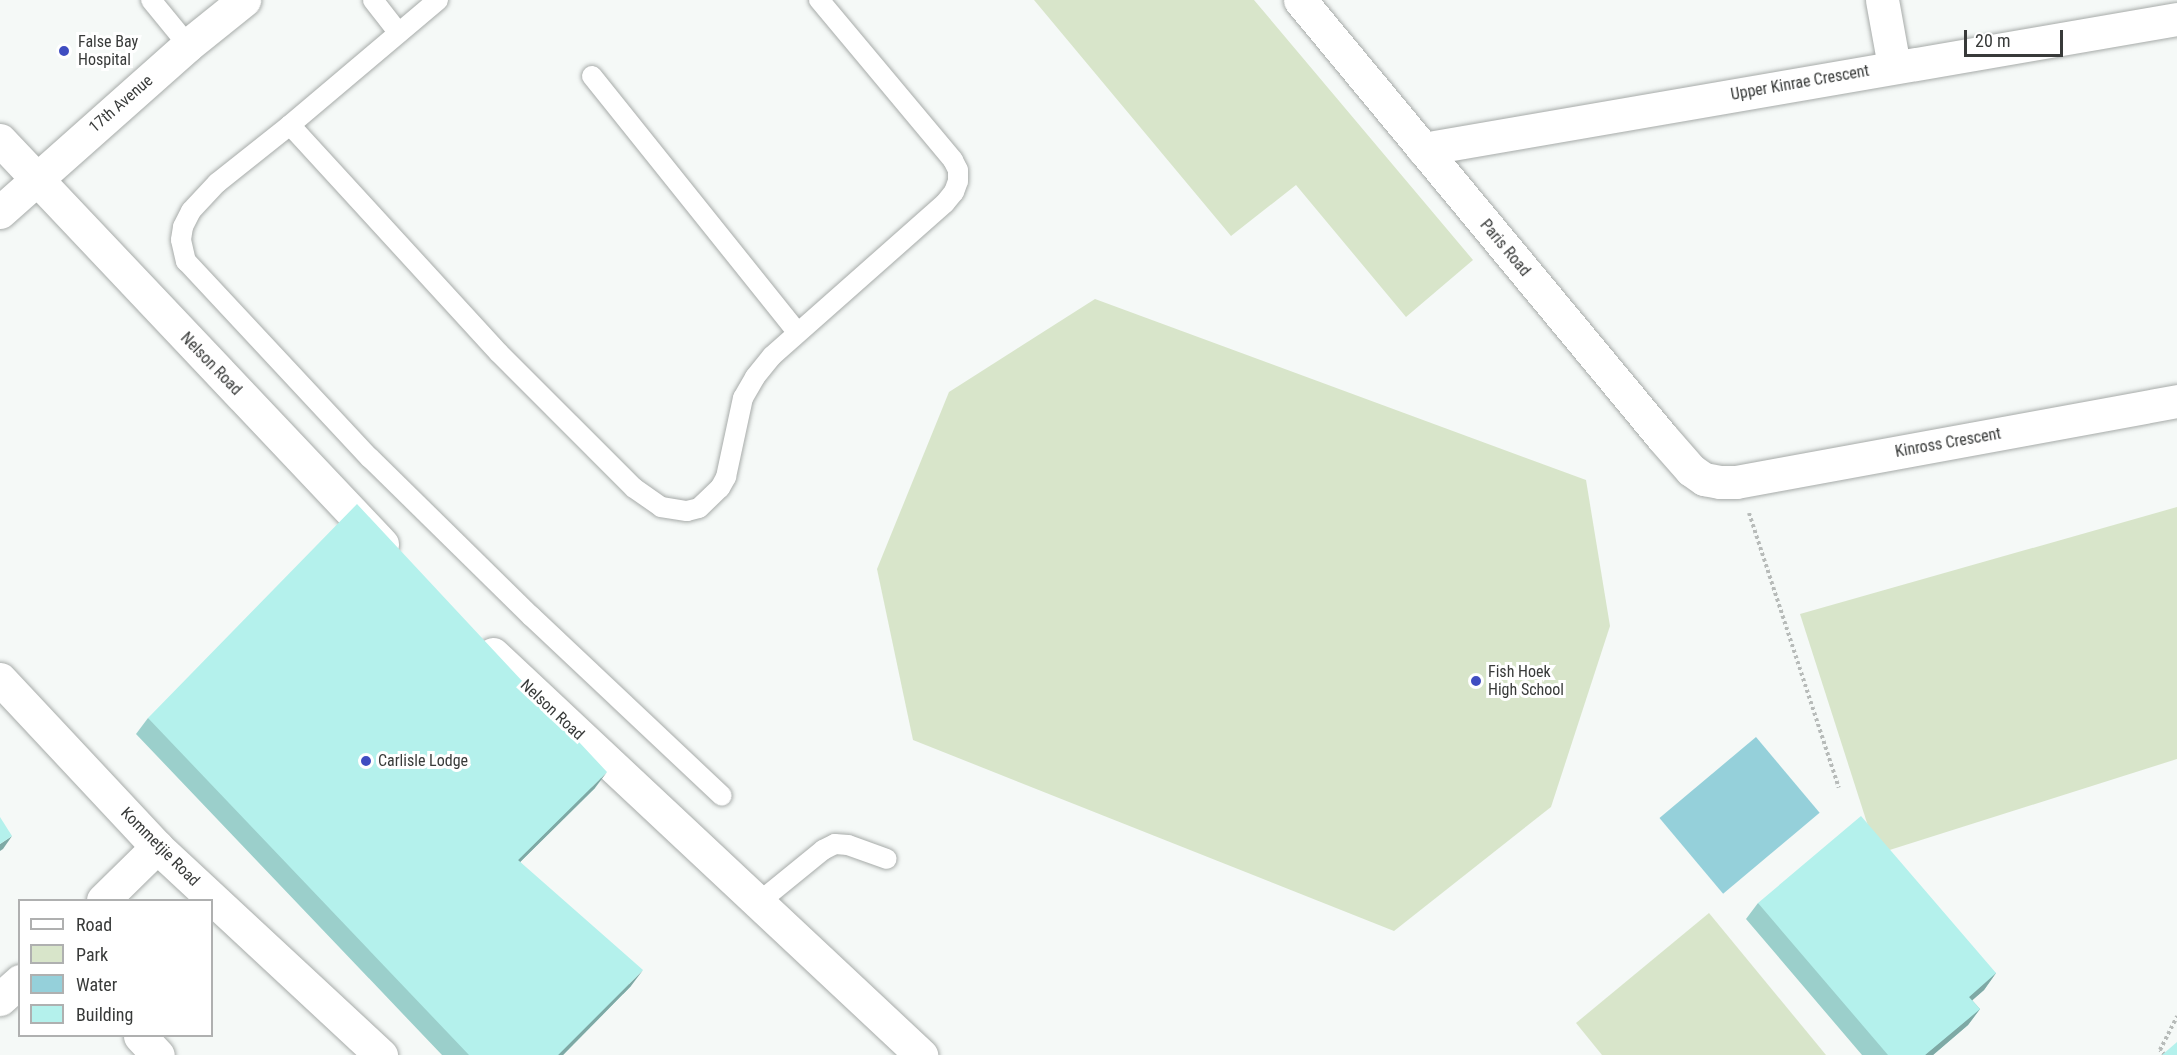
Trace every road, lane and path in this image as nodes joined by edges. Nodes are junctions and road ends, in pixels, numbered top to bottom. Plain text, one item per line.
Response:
1 (151, 0) edge
2 (244, 0) edge
3 (373, 0) edge
4 (438, 0) edge
5 (819, 0) edge
6 (1300, 0) edge
7 (1882, 0) edge
8 (2177, 19) edge
9 (398, 32) junction
10 (188, 45) junction
11 (1894, 66) junction
12 (592, 76) dead end
13 (290, 125) junction
14 (0, 140) edge
15 (1423, 149) junction
16 (37, 177) junction
17 (0, 212) edge
18 (798, 333) junction
19 (2177, 401) edge
20 (1728, 482) junction
21 (402, 565) edge
22 (474, 636) edge
23 (0, 679) edge
24 (1839, 788) dead end
25 (722, 796) dead end
26 (157, 847) junction
27 (887, 859) dead end
28 (104, 899) edge
29 (758, 903) junction
30 (18, 983) edge
31 (0, 999) edge
32 (2177, 1016) edge
33 (142, 1037) edge
34 (158, 1055) edge
35 (381, 1055) edge
36 (921, 1055) edge
37 (2165, 1055) edge

1 - 10 lane
2 - 10 street, 17th Avenue
3 - 9 lane
4 - 9 lane
5 - 18 lane
6 - 15 street, Paris Road
7 - 11 street
8 - 11 street, Upper Kinrae Crescent
9 - 13 lane
10 - 16 street, 17th Avenue
11 - 15 street, Upper Kinrae Crescent
12 - 18 lane
13 - 18 lane
13 - 25 lane
14 - 16 street, Nelson Road
15 - 20 street, Paris Road
16 - 17 street, 17th Avenue
16 - 21 street, Nelson Road
19 - 20 street, Kinross Crescent
20 - 24 path
22 - 29 street, Nelson Road
23 - 26 street, Kommetjie Road
26 - 28 street
26 - 35 street, Kommetjie Road
27 - 29 lane
29 - 36 street, Nelson Road
30 - 31 street
32 - 37 path
33 - 34 street

